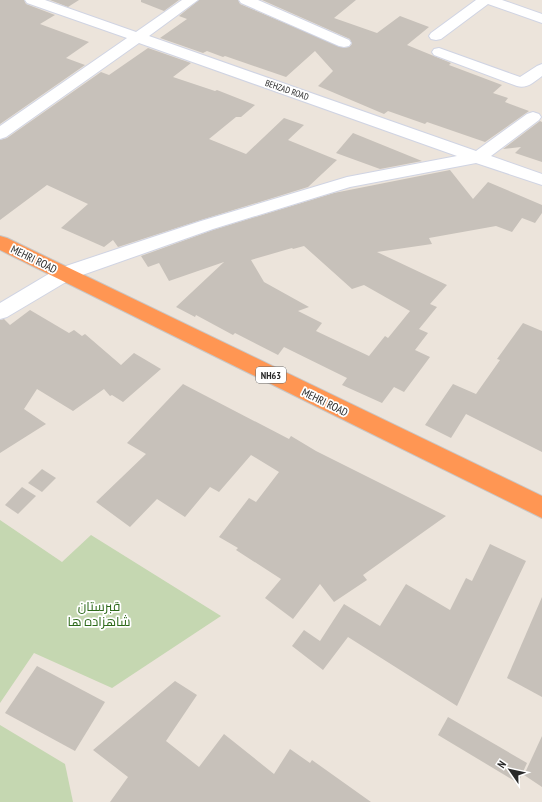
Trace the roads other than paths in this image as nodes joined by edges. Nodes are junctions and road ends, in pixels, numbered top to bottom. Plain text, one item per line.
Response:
1 (32, 0) edge
2 (191, 0) edge
3 (246, 0) edge
4 (485, 0) edge
5 (489, 0) edge
6 (542, 19) edge
7 (436, 36) dead end
8 (138, 38) junction
9 (344, 43) dead end
10 (439, 52) dead end
11 (542, 69) edge
12 (533, 117) dead end
13 (0, 134) edge
14 (479, 157) junction
15 (542, 180) edge
16 (0, 242) edge
17 (64, 274) junction
18 (0, 312) edge
19 (542, 508) edge

1 - 8 street, BEHZAD ROAD
2 - 8 street
3 - 9 street
4 - 7 street
5 - 6 street
8 - 13 street
8 - 14 street, BEHZAD ROAD
10 - 11 street
12 - 14 street
14 - 15 street, BEHZAD ROAD
14 - 17 street
16 - 17 highway, MEHRI ROAD / NH63
17 - 18 street
17 - 19 highway, MEHRI ROAD / NH63

